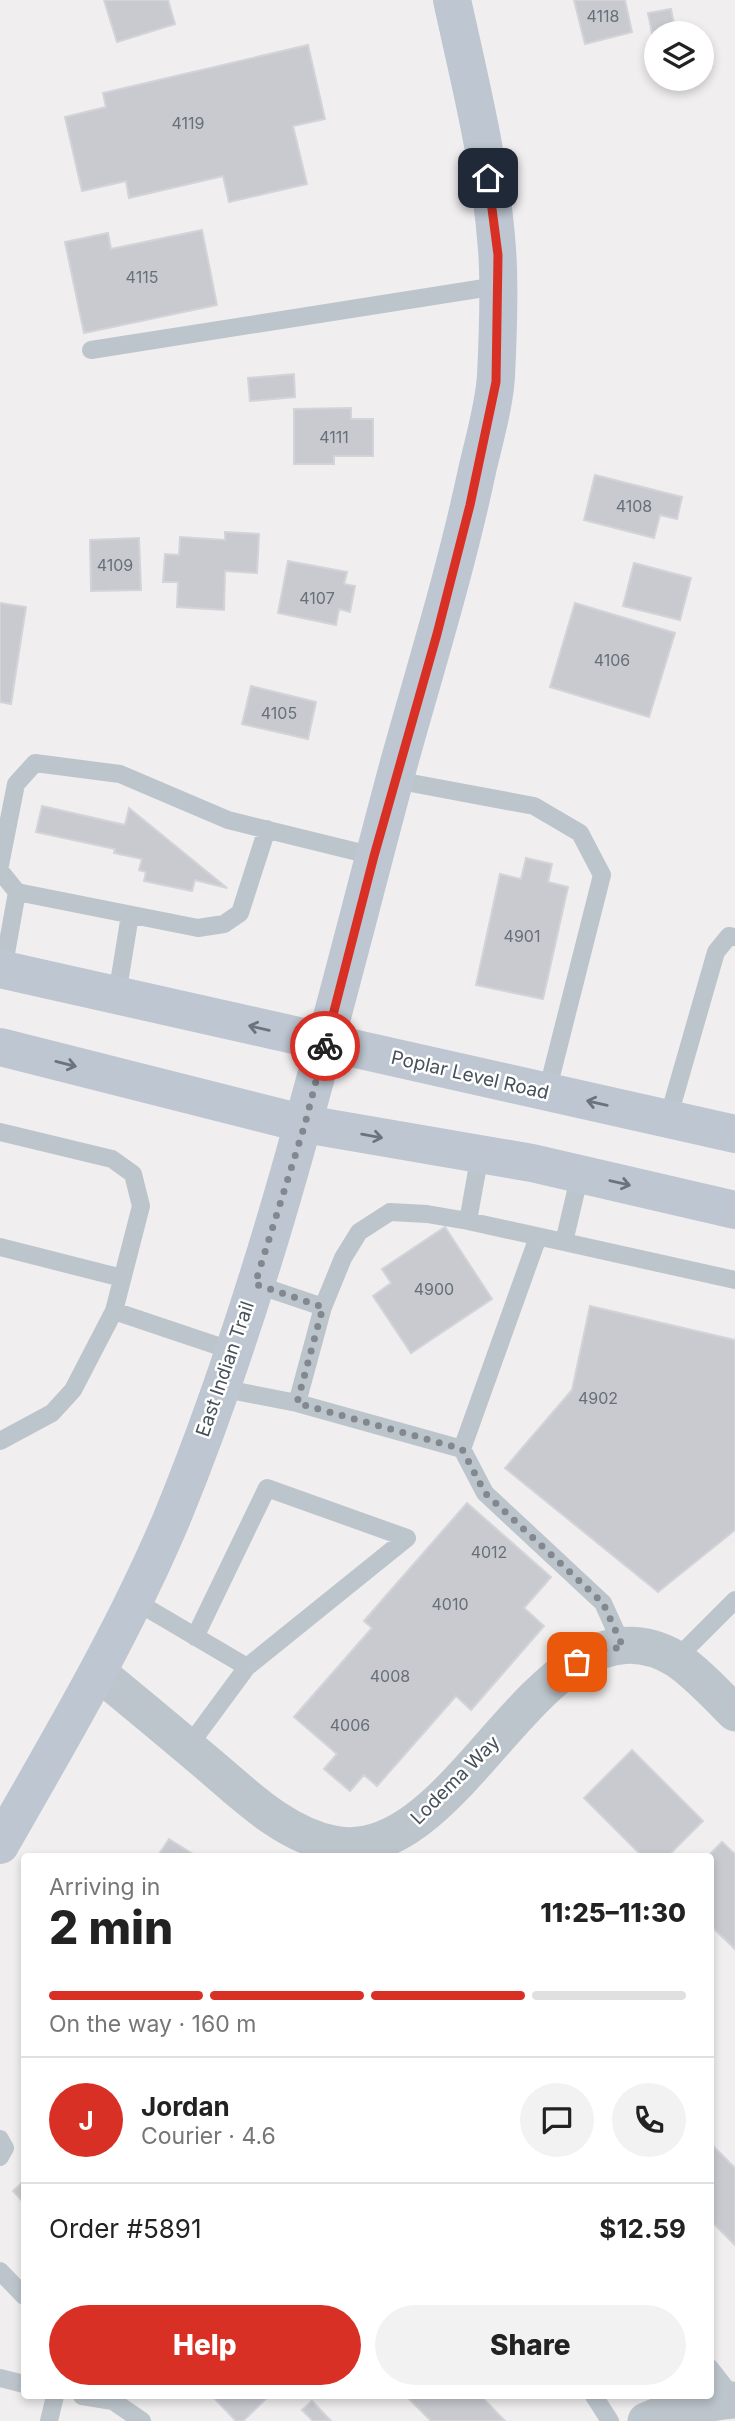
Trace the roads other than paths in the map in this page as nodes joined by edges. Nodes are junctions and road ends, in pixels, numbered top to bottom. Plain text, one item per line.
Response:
1 (452, 0) edge
2 (497, 286) junction
3 (90, 350) dead end
4 (395, 780) junction
5 (267, 829) junction
6 (374, 856) junction
7 (0, 865) edge
8 (0, 871) edge
9 (17, 892) junction
10 (130, 915) junction
11 (735, 937) edge
12 (2, 969) edge
13 (117, 995) junction
14 (326, 1043) junction
15 (0, 1047) edge
16 (547, 1092) junction
17 (668, 1119) junction
18 (305, 1124) junction
19 (0, 1132) edge
20 (735, 1134) edge
21 (480, 1154) junction
22 (580, 1174) junction
23 (735, 1210) edge
24 (468, 1221) junction
25 (538, 1237) junction
26 (564, 1242) junction
27 (0, 1247) edge
28 (122, 1278) junction
29 (735, 1280) edge
30 (255, 1284) junction
31 (323, 1307) junction
32 (114, 1311) junction
33 (233, 1351) junction
34 (220, 1388) junction
35 (297, 1403) junction
36 (0, 1441) edge
37 (462, 1449) junction
38 (735, 1600) edge
39 (135, 1601) junction
40 (195, 1637) junction
41 (623, 1647) junction
42 (676, 1659) junction
43 (247, 1667) junction
44 (99, 1673) junction
45 (735, 1713) edge
46 (188, 1747) junction
47 (0, 1845) edge
48 (0, 2139) edge
49 (0, 2157) edge
50 (0, 2271) edge
51 (21, 2293) edge
52 (714, 2373) edge
53 (0, 2378) edge
54 (21, 2383) edge
55 (54, 2399) edge
56 (113, 2399) edge
57 (596, 2399) edge
58 (735, 2400) edge
59 (49, 2421) edge
60 (142, 2421) edge
61 (610, 2421) edge
62 (646, 2421) edge

1 - 2 main road, East Indian Trail
2 - 3 lane
2 - 4 main road, East Indian Trail
4 - 6 main road, East Indian Trail
4 - 16 lane
5 - 6 lane
5 - 7 lane
5 - 10 lane
6 - 14 main road, East Indian Trail
8 - 9 lane
9 - 10 lane
9 - 12 lane
10 - 13 lane
11 - 17 lane
12 - 13 main road, Poplar Level Road
14 -> 13 main road, Poplar Level Road
14 - 16 main road, Poplar Level Road
14 - 18 main road, East Indian Trail
15 -> 18 main road
17 -> 16 main road, Poplar Level Road
17 - 20 main road, Poplar Level Road
18 -> 21 main road
18 - 30 main road, East Indian Trail
19 - 28 lane
21 - 22 main road
21 - 24 lane
22 -> 23 main road
22 - 26 lane
24 - 25 lane
24 - 31 lane
25 - 26 lane
25 - 37 lane
26 - 29 lane
27 - 28 lane
28 - 32 lane
30 - 31 lane
30 - 33 main road, East Indian Trail
31 - 35 lane
32 - 33 lane
32 - 36 lane
33 - 34 main road, East Indian Trail
34 - 35 lane
34 - 39 main road, East Indian Trail
35 - 37 lane
37 - 41 lane
38 - 42 lane
39 - 40 lane
39 - 44 main road, East Indian Trail
40 - 43 lane
40 - 43 lane
41 - 42 street, Lodema Way
41 - 46 street, Lodema Way
42 - 45 street, Lodema Way
43 - 46 lane
44 - 46 street, Lodema Way
44 - 47 main road, East Indian Trail
48 - 49 lane
50 - 51 lane
52 - 58 lane
53 - 54 lane
55 - 59 lane
56 - 60 lane
57 - 61 lane
58 - 62 street

